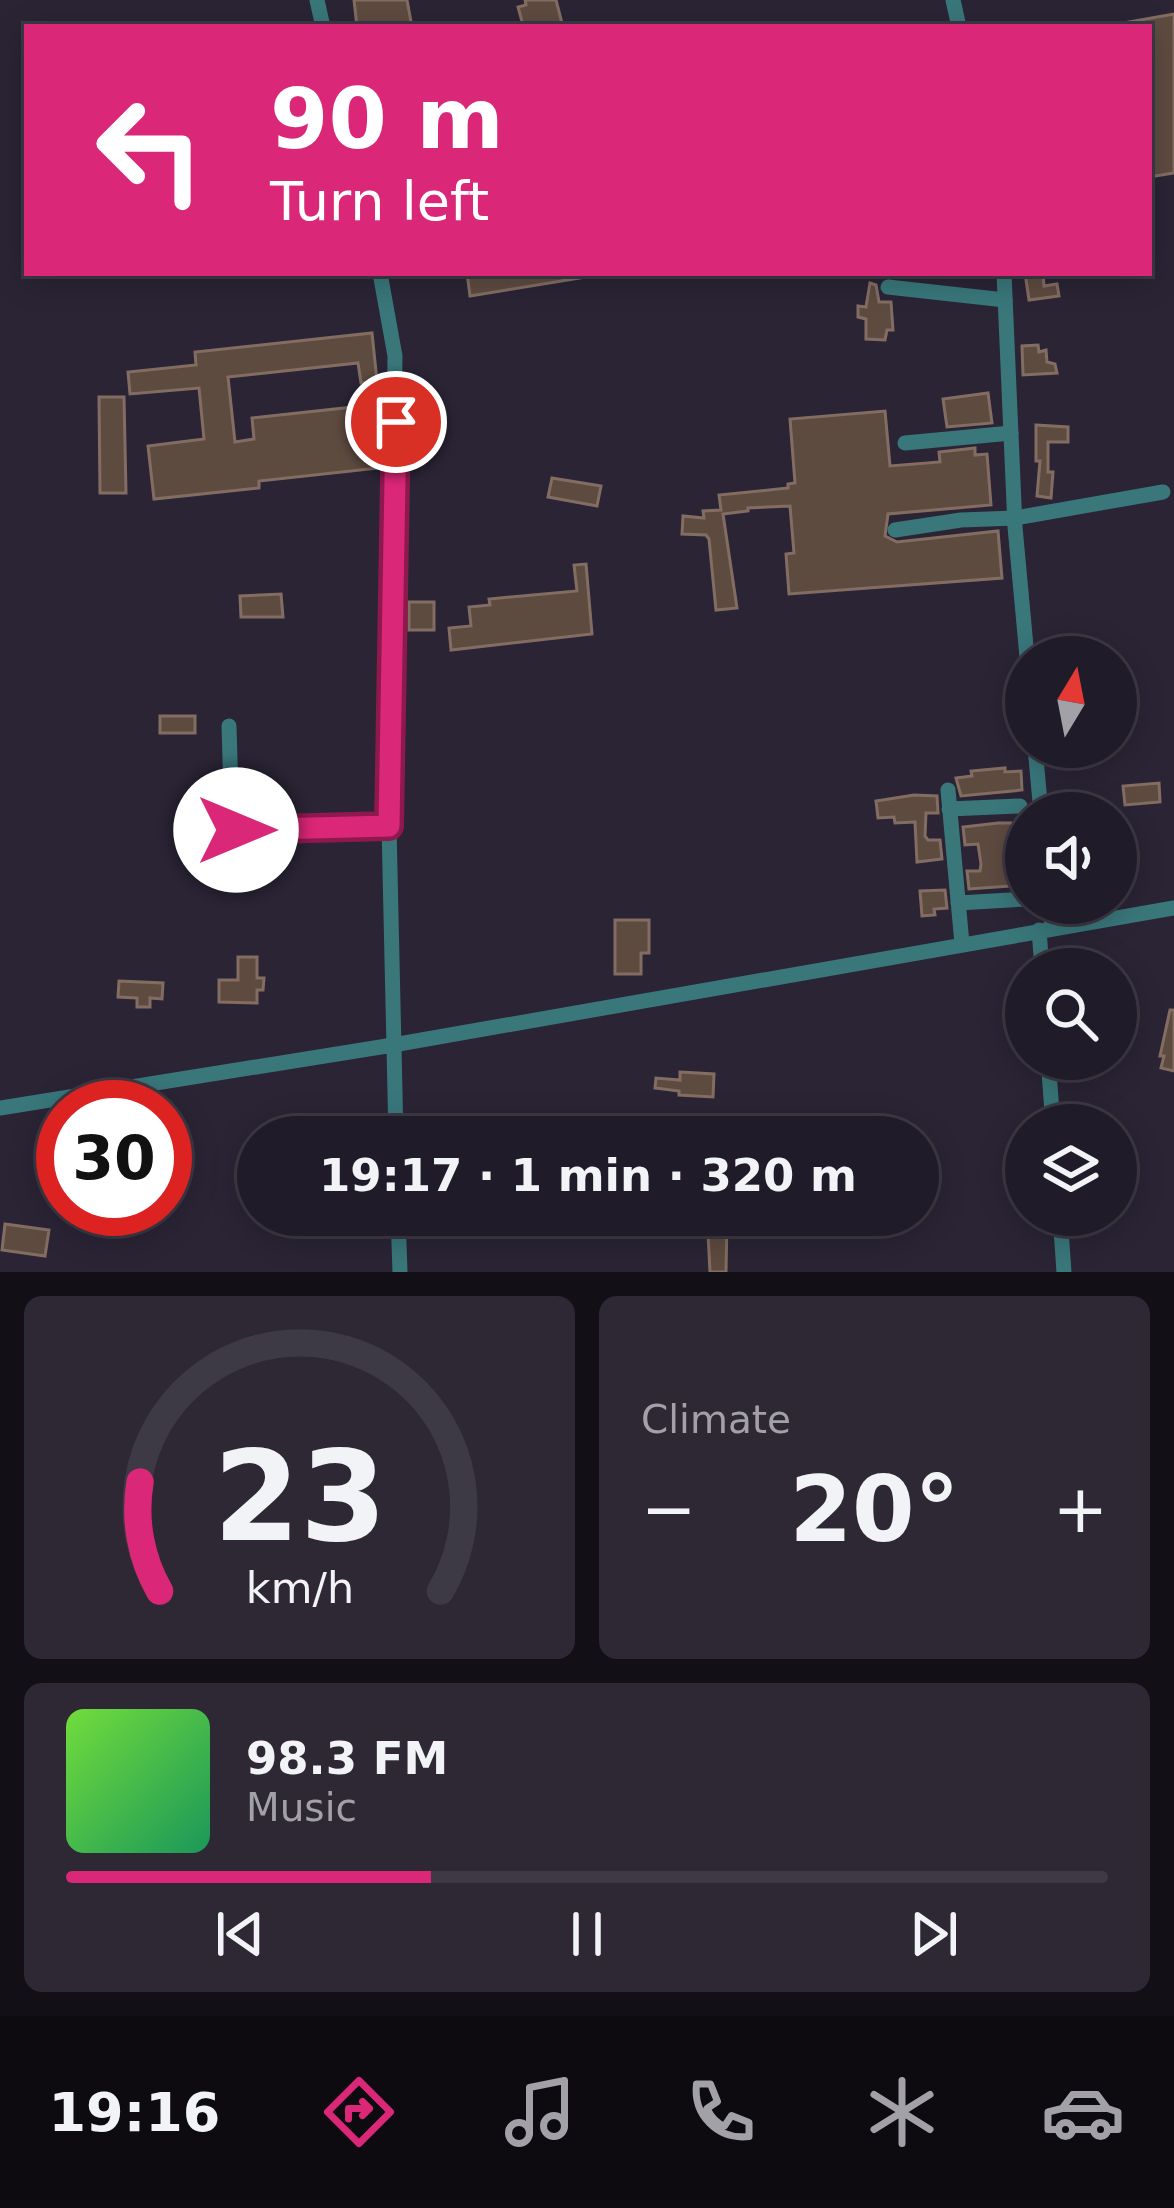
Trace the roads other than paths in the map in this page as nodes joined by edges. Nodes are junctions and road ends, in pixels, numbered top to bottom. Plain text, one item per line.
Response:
1 (381, 276) edge
2 (1004, 276) edge
3 (888, 287) dead end
4 (1005, 300) junction
5 (1011, 434) junction
6 (905, 442) dead end
7 (1162, 492) dead end
8 (1015, 518) junction
9 (895, 530) dead end
10 (1025, 636) edge
11 (230, 726) dead end
12 (948, 790) dead end
13 (1005, 807) edge
14 (950, 809) junction
15 (389, 826) junction
16 (1005, 901) edge
17 (958, 904) junction
18 (1174, 908) edge
19 (1046, 924) edge
20 (1045, 928) junction
21 (962, 944) junction
22 (1044, 948) edge
23 (393, 1045) junction
24 (0, 1108) edge
25 (395, 1116) edge
26 (399, 1236) edge
27 (1061, 1236) edge
28 (400, 1272) edge
29 (1064, 1272) edge

1 - 15 street
2 - 4 street
3 - 4 street
4 - 5 street
5 - 6 street
5 - 8 street
7 - 8 street
8 - 9 street
8 - 10 street
11 - 15 street
12 - 14 street
13 - 14 street
14 - 17 street
15 - 23 street
16 - 17 street
17 - 21 street
18 - 20 street
19 - 20 street
20 - 21 street
20 - 22 street
21 - 23 street
23 - 24 street
23 - 25 street
26 - 28 street
27 - 29 street

